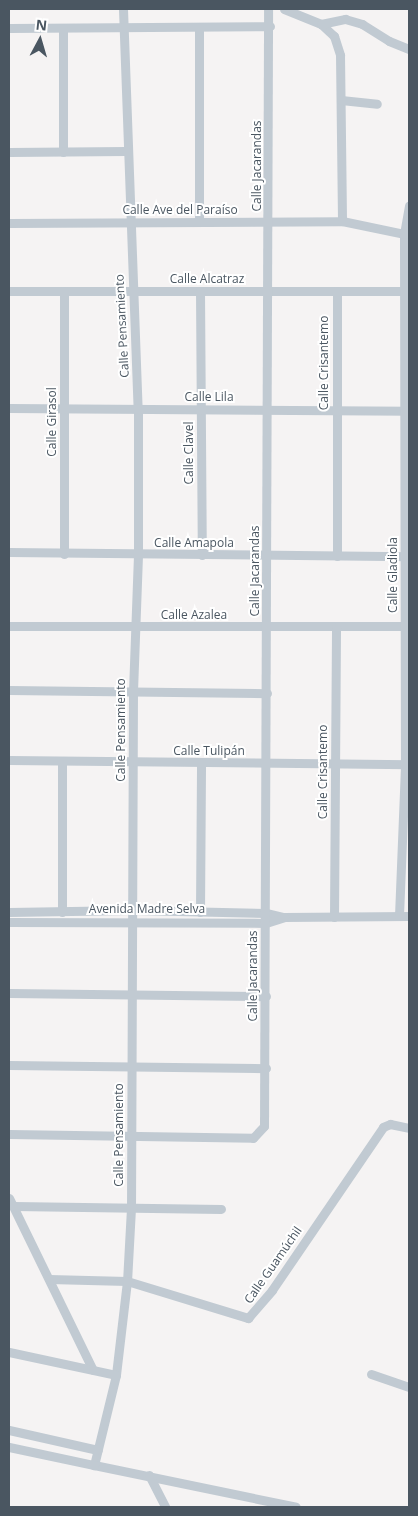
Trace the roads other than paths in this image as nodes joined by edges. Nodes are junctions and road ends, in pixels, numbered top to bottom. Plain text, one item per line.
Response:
1 (123, 9) edge
2 (268, 9) edge
3 (284, 9) edge
4 (320, 24) junction
5 (270, 26) junction
6 (199, 27) junction
7 (9, 28) edge
8 (63, 28) junction
9 (123, 28) junction
10 (409, 49) edge
11 (341, 100) junction
12 (376, 104) dead end
13 (126, 151) junction
14 (9, 152) edge
15 (63, 152) junction
16 (409, 205) edge
17 (199, 222) junction
18 (269, 222) junction
19 (342, 222) junction
20 (9, 223) edge
21 (130, 223) junction
22 (406, 234) edge
23 (9, 291) edge
24 (64, 291) junction
25 (133, 291) junction
26 (200, 291) junction
27 (269, 291) junction
28 (337, 291) junction
29 (405, 291) junction
30 (408, 398) edge
31 (9, 408) edge
32 (64, 409) junction
33 (138, 410) junction
34 (201, 410) junction
35 (268, 410) junction
36 (337, 411) junction
37 (408, 411) edge
38 (9, 552) edge
39 (64, 554) junction
40 (138, 555) junction
41 (202, 555) junction
42 (268, 555) junction
43 (337, 556) junction
44 (407, 556) edge
45 (9, 626) edge
46 (407, 626) edge
47 (135, 627) junction
48 (267, 627) junction
49 (336, 627) junction
50 (9, 690) edge
51 (133, 692) junction
52 (267, 693) junction
53 (407, 694) edge
54 (9, 760) edge
55 (62, 761) junction
56 (133, 763) junction
57 (201, 763) junction
58 (267, 764) junction
59 (336, 764) junction
60 (407, 764) edge
61 (133, 910) junction
62 (9, 912) edge
63 (62, 912) junction
64 (200, 912) junction
65 (266, 913) junction
66 (400, 916) junction
67 (409, 916) edge
68 (284, 917) junction
69 (334, 917) junction
70 (132, 920) junction
71 (9, 922) edge
72 (266, 923) junction
73 (9, 993) edge
74 (132, 994) junction
75 (266, 996) junction
76 (9, 1065) edge
77 (132, 1067) junction
78 (266, 1068) junction
79 (409, 1128) edge
80 (9, 1134) edge
81 (131, 1138) junction
82 (11, 1202) edge
83 (131, 1208) junction
84 (221, 1209) dead end
85 (49, 1280) junction
86 (127, 1281) junction
87 (9, 1352) edge
88 (92, 1370) junction
89 (371, 1374) dead end
90 (116, 1375) junction
91 (409, 1387) edge
92 (9, 1430) edge
93 (9, 1447) edge
94 (98, 1450) junction
95 (94, 1466) junction
96 (150, 1475) junction
97 (165, 1507) edge
98 (294, 1507) edge

1 - 9 street, Calle Pensamiento
2 - 5 street, Calle Jacarandas
3 - 4 street
4 - 10 street
4 - 11 street
5 - 6 street
5 - 18 street, Calle Jacarandas
6 - 9 street
6 - 17 street
7 - 8 street
8 - 9 street
8 - 15 street
9 - 13 street, Calle Pensamiento
11 - 12 street
11 - 19 street
13 - 15 street
13 - 21 street, Calle Pensamiento
14 - 15 street
16 - 22 street, Calle Gladiola
17 - 18 street, Calle Ave del Paraíso
17 - 21 street, Calle Ave del Paraíso
18 - 19 street, Calle Ave del Paraíso
18 - 27 street, Calle Jacarandas
19 - 22 street, Calle Ave del Paraíso
20 - 21 street, Calle Ave del Paraíso
21 - 25 street, Calle Pensamiento
22 - 29 street, Calle Gladiola
23 - 24 street, Calle Alcatraz
24 - 25 street, Calle Alcatraz
24 - 32 street, Calle Girasol
25 - 26 street, Calle Alcatraz
25 - 33 street, Calle Pensamiento
26 - 27 street, Calle Alcatraz
26 - 34 street, Calle Clavel
27 - 28 street, Calle Alcatraz
27 - 35 street, Calle Jacarandas
28 - 29 street, Calle Alcatraz
28 - 36 street, Calle Crisantemo
29 - 30 street, Calle Gladiola
30 - 37 street, Calle Gladiola
31 - 32 street, Calle Lila
32 - 33 street, Calle Lila
32 - 39 street, Calle Girasol
33 - 34 street, Calle Lila
33 - 40 street, Calle Pensamiento
34 - 35 street, Calle Lila
34 - 41 street, Calle Clavel
35 - 36 street, Calle Lila
35 - 42 street, Calle Jacarandas
36 - 37 street, Calle Lila
36 - 43 street, Calle Crisantemo
37 - 44 street, Calle Gladiola
38 - 39 street, Calle Amapola
39 - 40 street, Calle Amapola
40 - 41 street, Calle Amapola
40 - 47 street, Calle Pensamiento
41 - 42 street, Calle Amapola
42 - 43 street, Calle Amapola
42 - 48 street, Calle Jacarandas
43 - 44 street, Calle Amapola
44 - 46 street, Calle Gladiola
45 - 47 street, Calle Azalea
46 - 49 street, Calle Azalea
46 - 53 street, Calle Gladiola
47 - 48 street, Calle Azalea
47 - 51 street, Calle Pensamiento
48 - 49 street, Calle Azalea
48 - 52 street, Calle Jacarandas
49 - 59 street, Calle Crisantemo
50 - 51 street
51 - 52 street
51 - 56 street, Calle Pensamiento
52 - 58 street, Calle Jacarandas
53 - 60 street, Calle Gladiola
54 - 55 street, Calle Tulipán
55 - 56 street, Calle Tulipán
55 - 63 street
56 - 57 street, Calle Tulipán
56 - 61 street, Calle Pensamiento
57 - 58 street, Calle Tulipán
57 - 64 street
58 - 59 street, Calle Tulipán
58 - 65 street, Calle Jacarandas
59 - 60 street, Calle Tulipán
59 - 69 street, Calle Crisantemo
60 - 66 street, Calle Gladiola
61 - 63 street, Avenida Madre Selva
61 - 64 street, Avenida Madre Selva
61 - 70 street, Calle Pensamiento
62 - 63 street, Avenida Madre Selva
64 - 65 street, Avenida Madre Selva
65 - 68 street, Avenida Madre Selva
65 - 72 street, Calle Jacarandas
66 - 67 street, Avenida Madre Selva
66 - 69 street, Avenida Madre Selva
68 - 69 street, Avenida Madre Selva
68 - 72 street, Avenida Madre Selva
70 - 71 street, Avenida Madre Selva
70 - 72 street, Avenida Madre Selva
70 - 74 street, Calle Pensamiento
72 - 75 street, Calle Jacarandas
73 - 74 street
74 - 75 street
74 - 77 street, Calle Pensamiento
75 - 78 street, Calle Jacarandas
76 - 77 street
77 - 78 street
77 - 81 street, Calle Pensamiento
78 - 81 street, Calle Jacarandas
79 - 86 street, Calle Guamúchil
80 - 81 street
81 - 83 street, Calle Pensamiento
82 - 83 street
82 - 85 street
83 - 84 street
83 - 86 street, Calle Pensamiento
85 - 86 street, Calle Guamúchil
85 - 88 street
86 - 90 street, Calle Pensamiento
87 - 88 street
88 - 90 street
89 - 91 street
90 - 94 street, Calle Pensamiento
92 - 94 street
93 - 95 street
94 - 95 street, Calle Pensamiento
95 - 96 street
96 - 97 street
96 - 98 street

